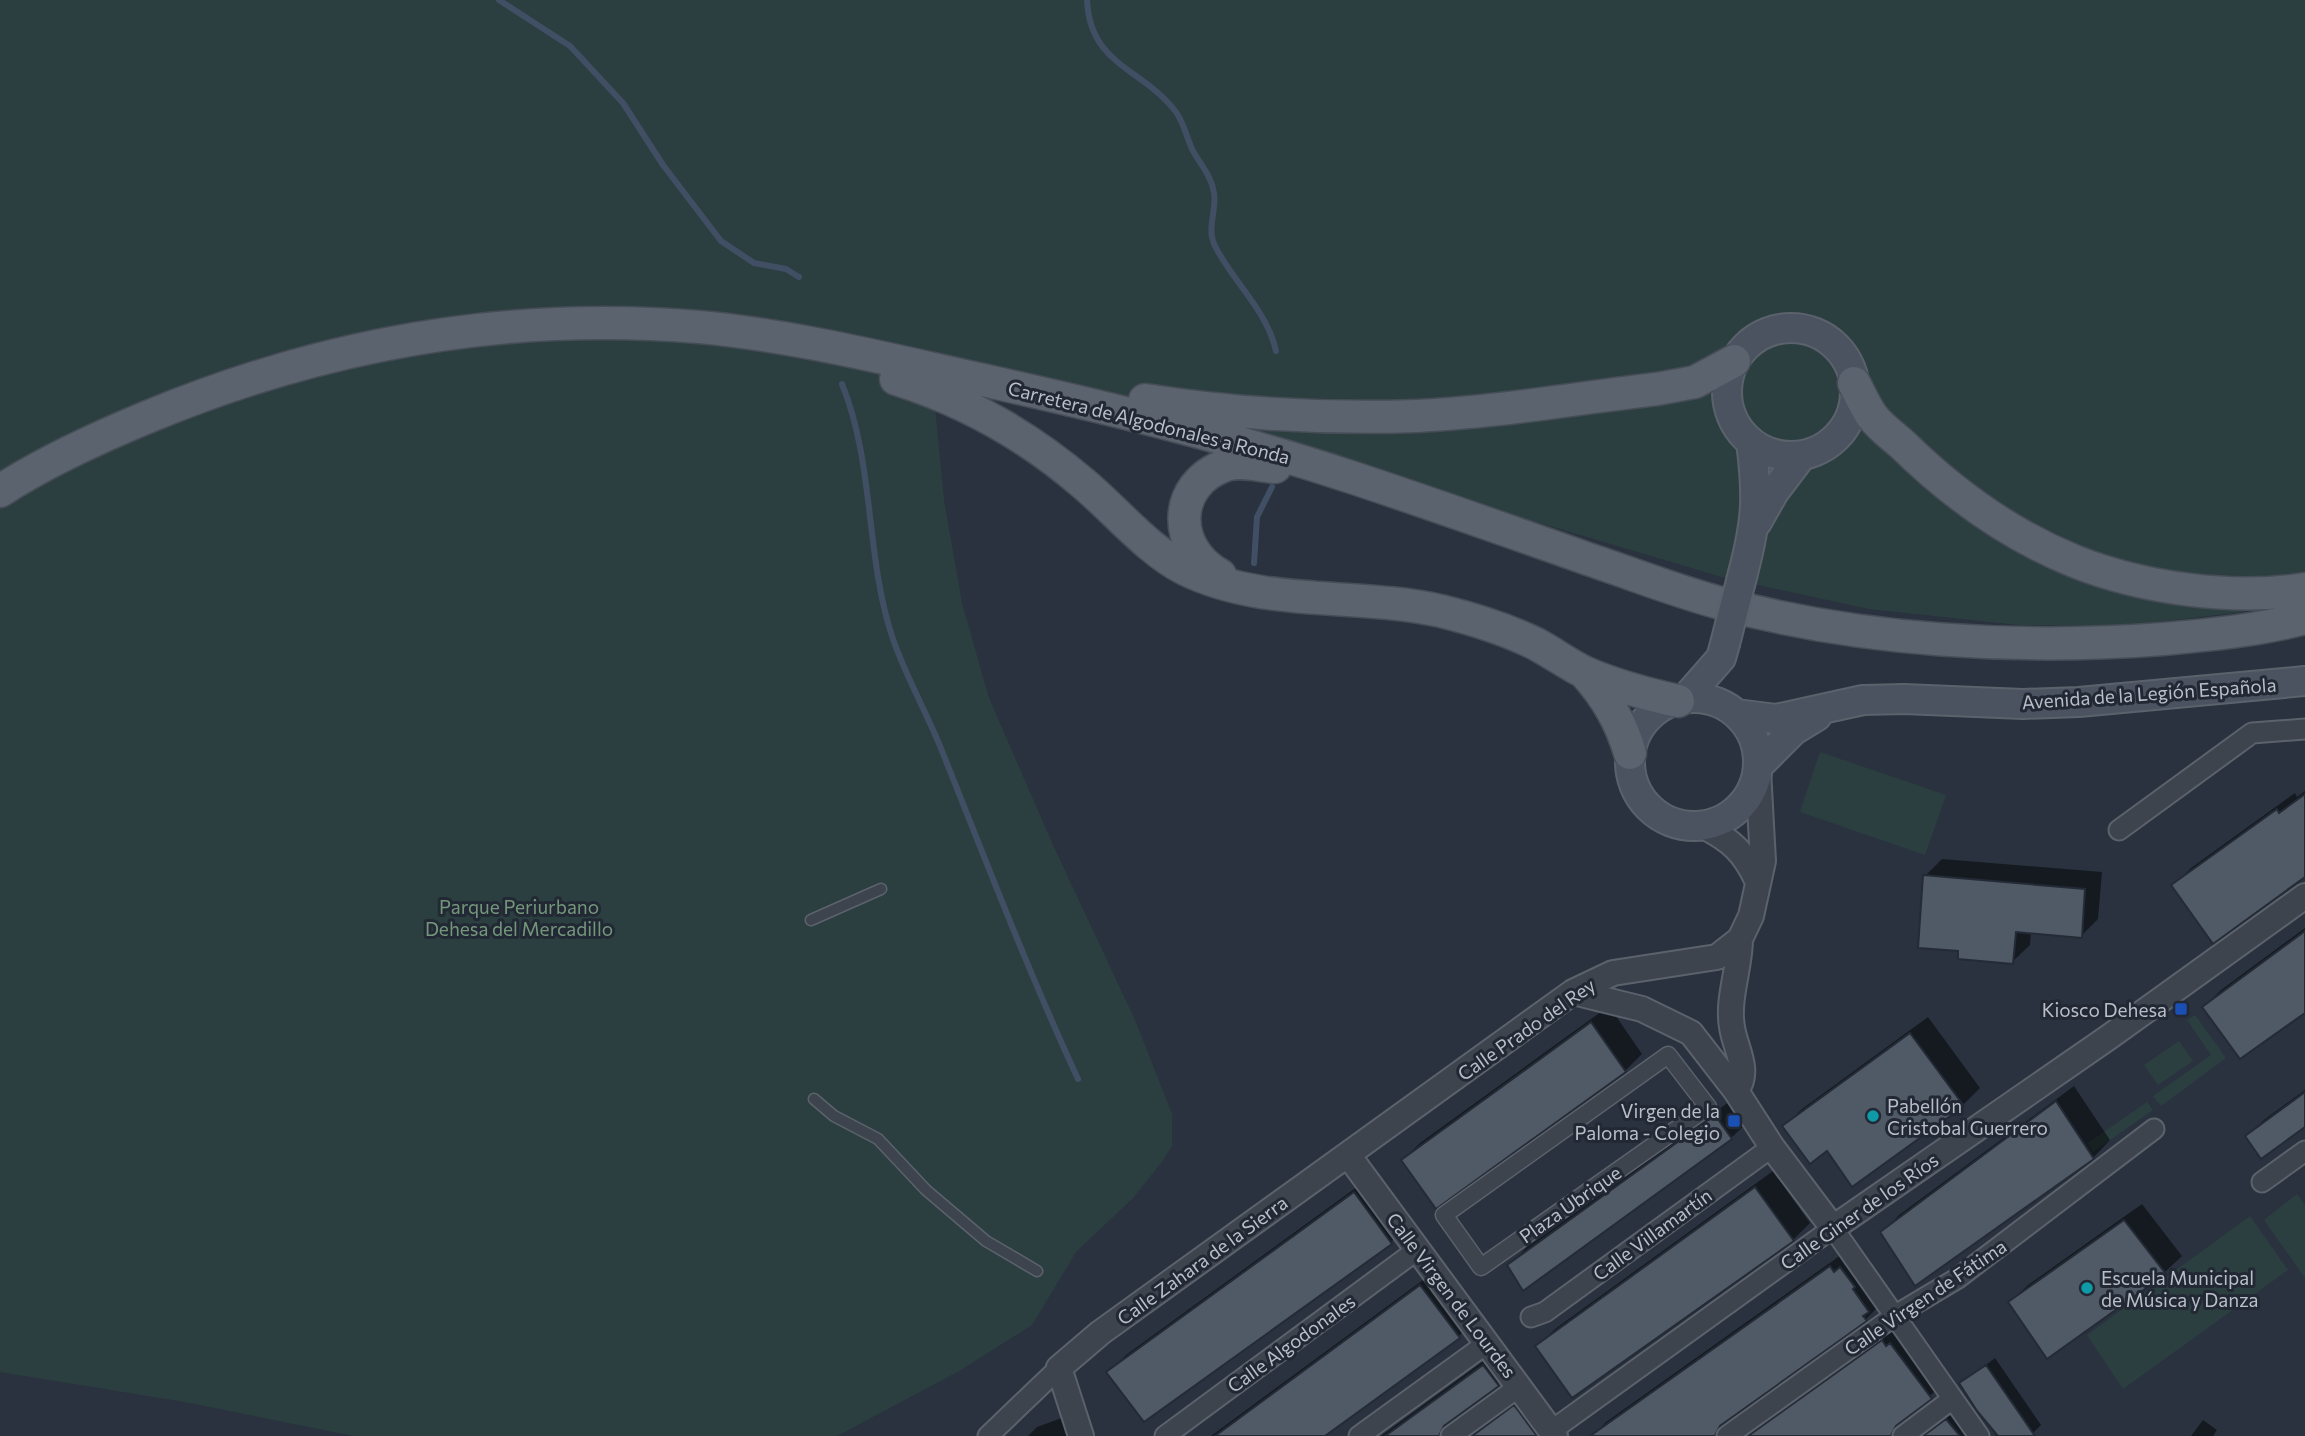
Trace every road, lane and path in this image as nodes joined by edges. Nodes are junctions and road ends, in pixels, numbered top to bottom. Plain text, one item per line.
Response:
1 (832, 347) junction
2 (1734, 361) junction
3 (1854, 383) junction
4 (1020, 388) junction
5 (1751, 442) junction
6 (1802, 455) junction
7 (1336, 472) junction
8 (0, 491) edge
9 (1755, 525) junction
10 (1232, 584) junction
11 (2305, 589) edge
12 (2305, 618) edge
13 (1723, 651) junction
14 (1584, 672) junction
15 (2305, 681) edge
16 (1681, 700) junction
17 (1826, 710) junction
18 (1734, 712) junction
19 (2305, 729) edge
20 (1630, 754) junction
21 (1758, 768) junction
22 (1703, 826) junction
23 (2119, 830) dead end
24 (1757, 880) junction
25 (881, 889) dead end
26 (2305, 896) edge
27 (811, 920) dead end
28 (1740, 939) junction
29 (1573, 992) junction
30 (1736, 1091) junction
31 (814, 1099) dead end
32 (2154, 1129) dead end
33 (1772, 1147) junction
34 (2305, 1151) edge
35 (1348, 1155) junction
36 (2262, 1182) dead end
37 (1444, 1215) joint
38 (1832, 1228) junction
39 (1417, 1250) junction
40 (1037, 1271) dead end
41 (1896, 1315) junction
42 (1531, 1317) dead end
43 (1486, 1344) junction
44 (1059, 1368) junction
45 (1520, 1386) junction
46 (1951, 1400) junction
47 (1553, 1433) edge
48 (988, 1436) edge
49 (1081, 1436) edge
50 (1166, 1436) edge
51 (1359, 1436) edge
52 (1451, 1436) edge
53 (1727, 1436) edge
54 (1903, 1436) edge
55 (1979, 1436) edge

1 - 4 main road, Carretera de Algodonales a Ronda
1 - 8 main road, Carretera de Algodonales a Ronda
1 - 10 main road
2 - 3 main road
2 - 4 main road
2 - 5 main road
3 - 6 main road
3 - 11 main road
4 - 7 main road, Carretera de Algodonales a Ronda
5 - 6 main road
5 - 9 main road
6 - 9 main road
7 - 10 main road
7 - 12 main road, Carretera de Algodonales a Ronda
9 - 13 main road, bridge
10 - 14 main road
13 - 16 main road
13 - 18 main road
14 - 16 main road
14 - 20 main road
15 - 17 main road, Avenida de la Legión Española
16 - 18 main road
16 - 20 main road
17 - 18 main road, Avenida de la Legión Española
17 - 21 main road, Avenida de la Legión Española
18 - 21 main road
19 - 23 street
20 - 22 main road
21 - 22 main road
21 - 24 street
22 - 24 street
24 - 28 street
25 - 27 lane
26 - 38 street, Calle Giner de los Ríos
28 - 29 street, Calle Prado del Rey
28 - 30 street
29 - 30 street
29 - 35 street, Calle Prado del Rey
30 - 33 street
31 - 40 lane
32 - 41 street, Calle Virgen de Fátima
33 - 38 street
33 - 42 street, Calle Villamartín
34 - 36 street
35 - 39 street, Calle Virgen de Lourdes
35 - 44 street, Calle Zahara de la Sierra
37 - 37 street, Plaza Ubrique
38 - 41 street
38 - 47 street, Calle Giner de los Ríos
39 - 43 street, Calle Virgen de Lourdes
39 - 50 street, Calle Algodonales
41 - 46 street
41 - 53 street, Calle Virgen de Fátima
43 - 45 street, Calle Virgen de Lourdes
43 - 51 street
44 - 48 street
44 - 49 street
45 - 47 street, Calle Virgen de Lourdes
45 - 52 street
46 - 54 street
46 - 55 street

